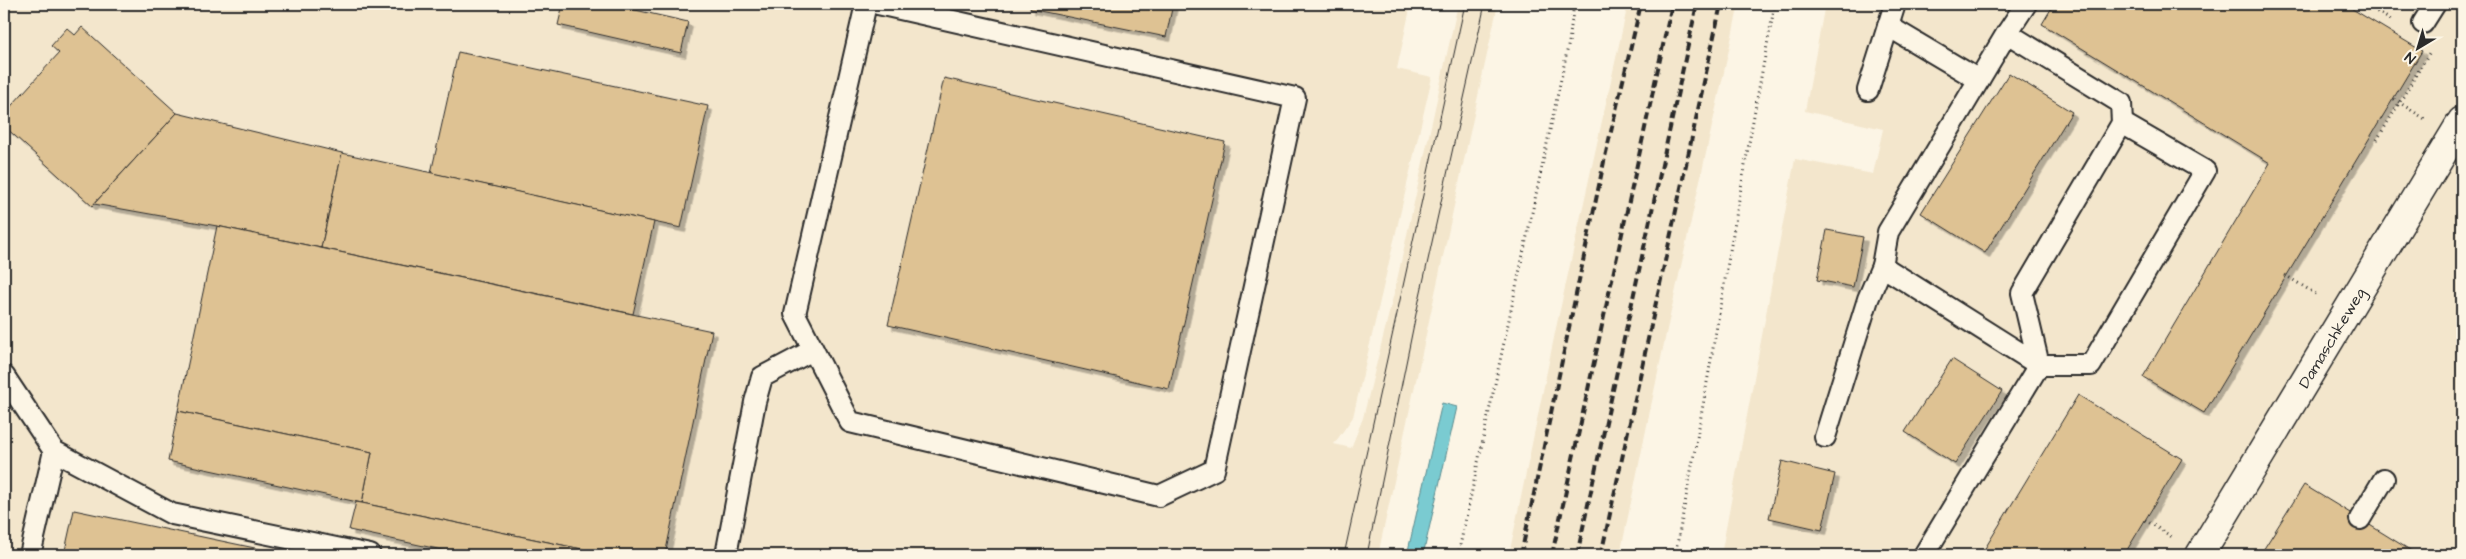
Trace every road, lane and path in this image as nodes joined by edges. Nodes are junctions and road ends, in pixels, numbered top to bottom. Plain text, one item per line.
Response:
1 (866, 4) edge
2 (878, 4) edge
3 (1574, 4) edge
4 (1775, 4) edge
5 (1895, 4) edge
6 (2026, 4) edge
7 (2364, 4) edge
8 (2435, 4) edge
9 (2423, 23) dead end
10 (1888, 26) junction
11 (2403, 27) dead end
12 (2007, 33) junction
13 (2434, 46) dead end
14 (1979, 80) junction
15 (1868, 90) dead end
16 (2394, 99) dead end
17 (2400, 103) junction
18 (2462, 121) edge
19 (2430, 122) dead end
20 (2122, 124) junction
21 (2377, 140) dead end
22 (1882, 266) junction
23 (2285, 275) dead end
24 (2323, 298) dead end
25 (813, 350) junction
26 (2039, 365) junction
27 (4, 376) edge
28 (1825, 438) dead end
29 (54, 451) junction
30 (2384, 478) dead end
31 (2360, 519) dead end
32 (2145, 520) dead end
33 (2176, 539) dead end
34 (30, 555) edge
35 (370, 555) edge
36 (726, 555) edge
37 (1458, 555) edge
38 (1675, 555) edge
39 (1924, 555) edge
40 (2200, 555) edge

1 - 25 lane
2 - 25 lane
3 - 37 path
4 - 38 path
5 - 10 lane
6 - 12 lane
7 - 11 path
8 - 9 lane
10 - 14 lane
10 - 15 lane
12 - 14 lane
12 - 20 lane
13 - 17 path
14 - 22 lane
16 - 17 path
17 - 19 path
17 - 21 path
18 - 40 street, Damaschkeweg
20 - 26 lane
20 - 26 lane
22 - 26 lane
22 - 28 lane
23 - 24 path
25 - 36 lane
26 - 39 lane
27 - 29 lane
29 - 34 lane
29 - 35 lane
30 - 31 lane
32 - 33 path

